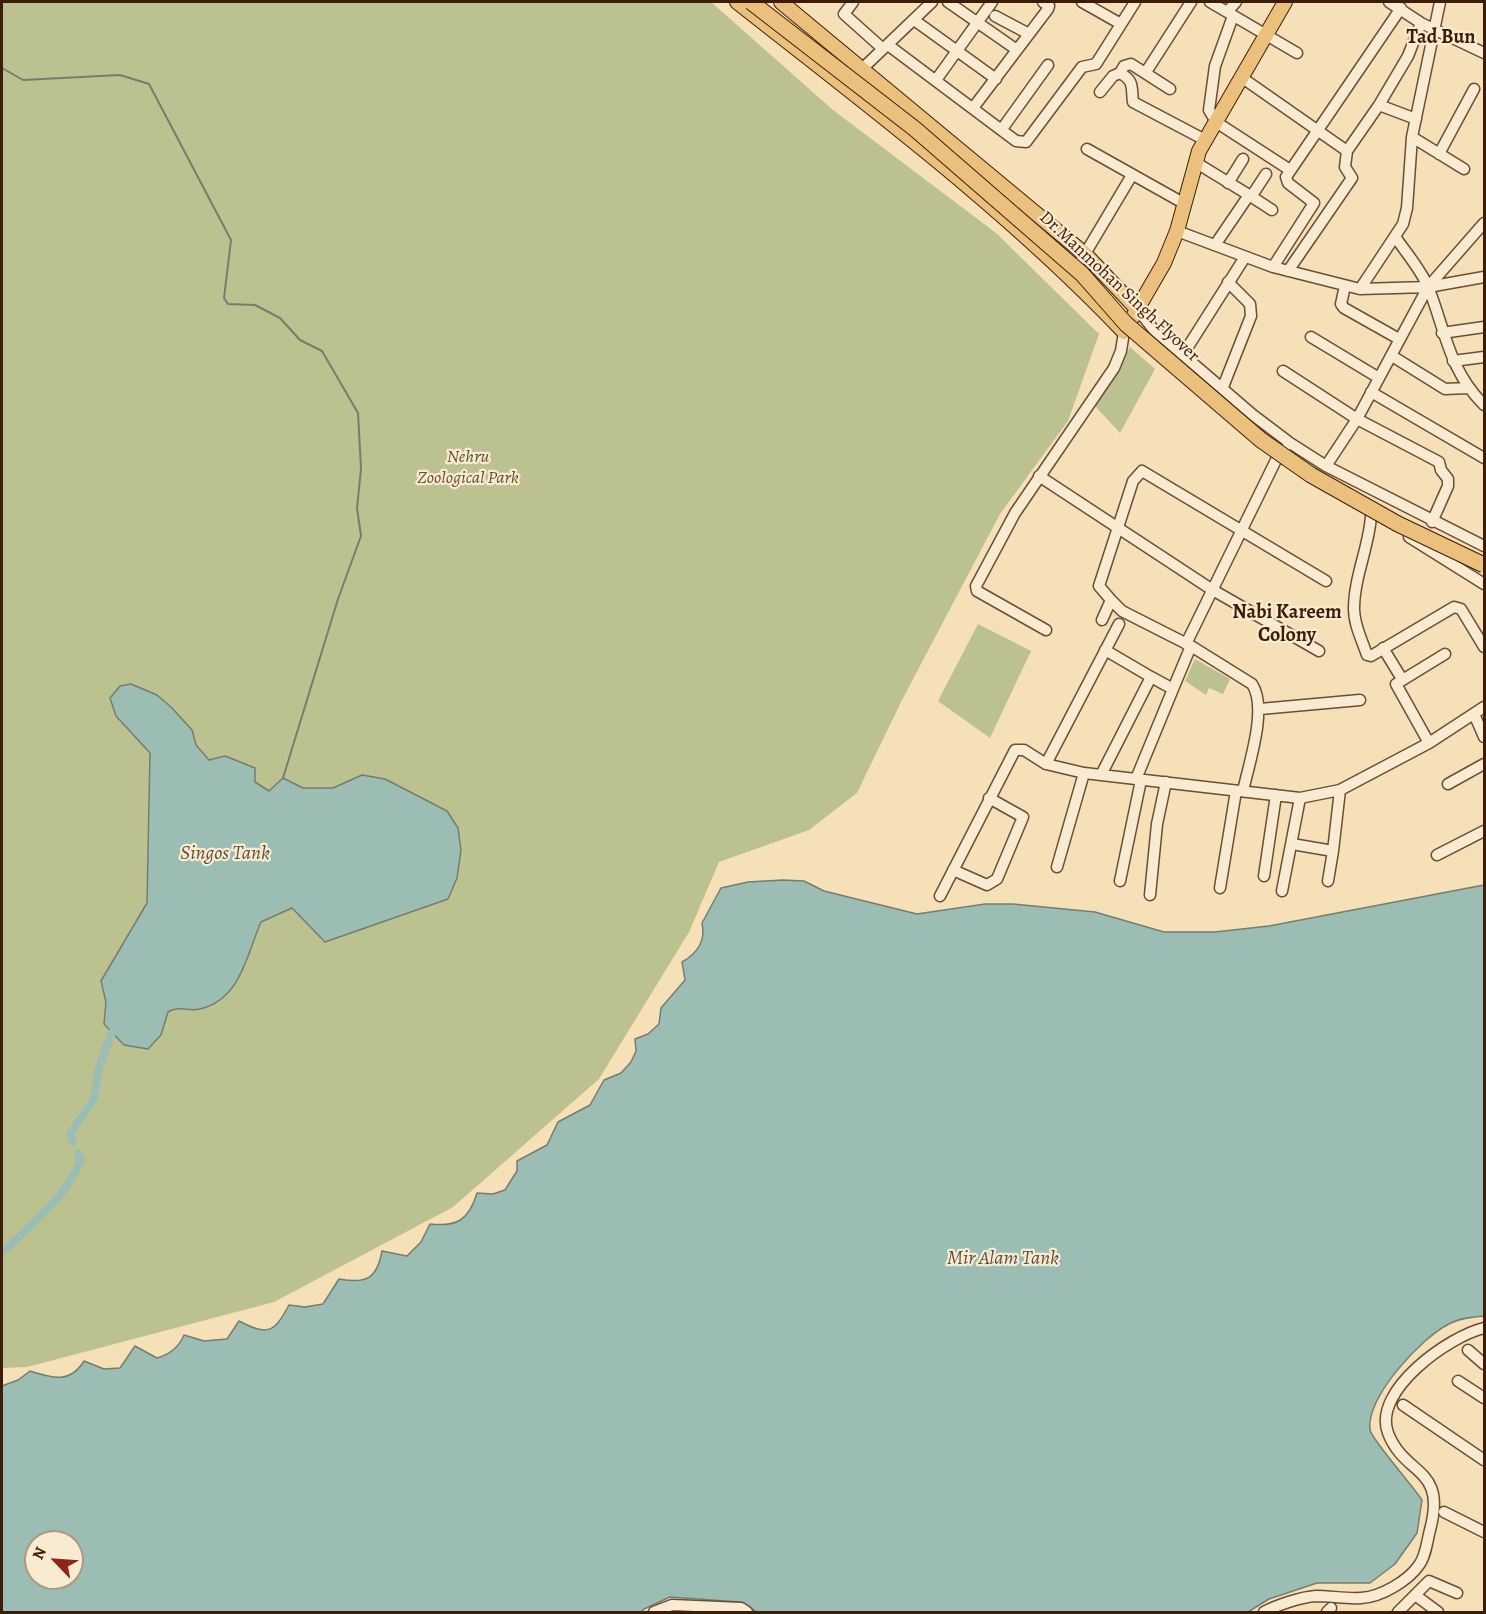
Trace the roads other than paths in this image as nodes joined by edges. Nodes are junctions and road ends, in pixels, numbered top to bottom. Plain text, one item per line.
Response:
1 (737, 2) edge
2 (751, 2) edge
3 (766, 2) edge
4 (782, 2) edge
5 (853, 2) edge
6 (932, 2) edge
7 (948, 2) edge
8 (993, 2) edge
9 (1043, 2) edge
10 (1135, 2) edge
11 (1191, 2) edge
12 (1210, 2) edge
13 (1236, 2) edge
14 (1285, 2) edge
15 (1389, 2) edge
16 (1440, 2) edge
17 (1088, 3) edge
18 (1401, 8) junction
19 (1230, 14) junction
20 (995, 16) dead end
21 (914, 20) junction
22 (980, 22) junction
23 (1422, 23) junction
24 (1121, 24) junction
25 (815, 30) junction
26 (1436, 31) junction
27 (1029, 34) junction
28 (1266, 35) junction
29 (885, 46) junction
30 (1017, 50) junction
31 (956, 51) junction
32 (801, 52) junction
33 (1297, 53) dead end
34 (1485, 53) edge
35 (1408, 56) junction
36 (1095, 64) junction
37 (1427, 64) junction
38 (1048, 65) dead end
39 (863, 68) junction
40 (1146, 72) junction
41 (1116, 74) junction
42 (1241, 76) junction
43 (996, 79) junction
44 (936, 80) junction
45 (1170, 89) dead end
46 (1474, 89) dead end
47 (1100, 92) dead end
48 (1379, 105) junction
49 (973, 108) junction
50 (1416, 120) junction
51 (1216, 122) junction
52 (1002, 129) junction
53 (1319, 130) junction
54 (1412, 137) junction
55 (1205, 140) junction
56 (1087, 149) dead end
57 (1347, 151) junction
58 (1439, 154) junction
59 (1243, 159) dead end
60 (1195, 162) junction
61 (1464, 169) dead end
62 (1290, 170) junction
63 (1266, 174) dead end
64 (1132, 175) junction
65 (1228, 183) junction
66 (1250, 196) junction
67 (1185, 204) junction
68 (1272, 210) dead end
69 (1485, 223) edge
70 (1177, 231) junction
71 (1396, 238) junction
72 (1215, 245) junction
73 (1086, 255) junction
74 (1245, 257) junction
75 (1273, 267) junction
76 (1288, 271) junction
77 (1069, 274) junction
78 (1485, 277) edge
79 (1228, 282) junction
80 (1345, 286) junction
81 (1428, 287) junction
82 (1360, 289) junction
83 (1138, 310) junction
84 (1485, 327) edge
85 (1124, 332) junction
86 (1442, 333) junction
87 (1311, 337) dead end
88 (1399, 339) junction
89 (1184, 353) junction
90 (1392, 356) junction
91 (1485, 357) edge
92 (1453, 361) junction
93 (1283, 371) dead end
94 (1379, 378) junction
95 (1223, 387) junction
96 (1467, 388) junction
97 (1371, 392) junction
98 (1485, 405) edge
99 (1357, 419) junction
100 (1290, 443) junction
101 (1277, 458) junction
102 (1485, 458) edge
103 (1326, 466) junction
104 (1040, 476) junction
105 (1371, 516) junction
106 (1432, 522) junction
107 (1119, 528) junction
108 (1241, 529) junction
109 (1485, 546) edge
110 (1485, 556) edge
111 (1485, 565) edge
112 (1326, 582) dead end
113 (1485, 584) edge
114 (1211, 589) junction
115 (1111, 600) junction
116 (1102, 620) dead end
117 (1119, 624) dead end
118 (1046, 630) dead end
119 (1188, 645) junction
120 (1485, 647) edge
121 (1383, 648) junction
122 (1105, 650) junction
123 (1319, 651) dead end
124 (1445, 654) dead end
125 (1150, 677) junction
126 (1402, 680) junction
127 (1173, 688) junction
128 (1360, 700) dead end
129 (1485, 707) edge
130 (1260, 709) junction
131 (1473, 714) junction
132 (1485, 737) edge
133 (1429, 743) junction
134 (1046, 764) junction
135 (1485, 764) edge
136 (1084, 773) junction
137 (1101, 775) junction
138 (1139, 779) junction
139 (1166, 782) junction
140 (1448, 784) dead end
141 (1340, 790) junction
142 (1239, 791) junction
143 (1276, 795) junction
144 (989, 798) junction
145 (1300, 798) junction
146 (1485, 831) edge
147 (1292, 844) junction
148 (1333, 851) junction
149 (1437, 855) dead end
150 (1057, 867) dead end
151 (953, 870) junction
152 (1264, 876) dead end
153 (1120, 881) dead end
154 (1328, 881) dead end
155 (1220, 888) dead end
156 (1282, 891) dead end
157 (1150, 895) dead end
158 (940, 896) dead end
159 (1485, 1328) edge
160 (1467, 1350) dead end
161 (1485, 1364) edge
162 (1458, 1381) dead end
163 (1485, 1398) edge
164 (1403, 1405) dead end
165 (1484, 1460) edge
166 (1444, 1512) dead end
167 (1485, 1532) edge
168 (1456, 1593) dead end
169 (1415, 1595) junction
170 (654, 1612) edge
171 (747, 1612) edge
172 (1264, 1612) edge
173 (1398, 1612) edge
174 (1438, 1612) edge

1 - 32 main road
2 - 111 highway, Dr.Manmohan Singh Flyover, bridge
3 - 110 highway, Dr.Manmohan Singh Flyover
4 - 25 main road
5 - 29 street
6 - 21 street
7 - 22 street
8 - 22 street
9 - 27 street
10 - 24 street
11 - 40 street
12 - 19 street
13 - 19 street
14 - 28 main road
15 - 18 street
16 - 26 street
17 - 24 street
18 - 23 street
18 - 53 street
19 - 28 street
19 - 51 street
20 - 27 street
21 - 29 street
21 - 31 street
22 - 30 street
22 - 31 street
23 - 26 street
23 - 35 street
24 - 36 street
25 - 32 main road
25 - 39 main road
26 - 34 street
26 - 37 street
27 - 30 street
28 - 33 street
28 - 42 main road
29 - 39 street
29 - 44 street
30 - 43 street
31 - 43 street
31 - 44 street
32 - 77 main road
35 - 37 street
35 - 48 street
36 - 41 street
36 - 52 street
37 - 50 street
38 - 52 street
39 - 73 main road
40 - 41 street
40 - 45 street
41 - 47 street
41 - 55 street
42 - 51 main road
42 - 53 street
43 - 49 street
44 - 49 street
46 - 58 street
48 - 50 street
48 - 57 street
49 - 52 street
50 - 54 street
51 - 55 main road
51 - 62 street
53 - 57 street
53 - 62 street
54 - 58 street
54 - 71 street
55 - 60 main road
56 - 64 street
57 - 76 street
58 - 61 street
59 - 65 street
60 - 65 street
60 - 67 main road
62 - 75 street
63 - 66 street
64 - 67 street
64 - 73 street
65 - 66 street
66 - 68 street
66 - 72 street
67 - 70 main road
69 - 81 street
70 - 72 street
70 - 83 main road
71 - 81 street
71 - 82 street
72 - 74 street
73 - 77 street
73 - 83 main road
74 - 75 street
74 - 79 street
75 - 76 street
76 - 80 street
77 - 85 main road
78 - 81 street
79 - 89 street
79 - 95 street
80 - 82 street
80 - 88 street
81 - 82 street
81 - 86 street
81 - 88 street
83 - 85 main road
83 - 89 street
84 - 86 street
85 - 101 street
85 - 104 street
86 - 92 street
87 - 94 street
88 - 90 street
89 - 95 street
90 - 94 street
90 - 96 street
91 - 92 street
92 - 96 street
93 - 99 street
94 - 97 street
95 - 100 street
96 - 98 street
97 - 99 street
97 - 102 street
99 - 103 street
99 - 106 street
100 - 101 street
100 - 103 street
101 - 105 street
101 - 108 street
103 - 106 street
104 - 107 street
104 - 118 street
105 - 113 street
105 - 121 street
106 - 109 street
107 - 108 street
107 - 114 street
107 - 115 street
108 - 112 street
108 - 114 street
114 - 119 street
114 - 123 street
115 - 116 street
115 - 119 street
117 - 122 street
119 - 127 street
119 - 130 street
120 - 121 street
121 - 126 street
122 - 125 street
122 - 134 street
124 - 126 street
125 - 127 street
125 - 137 street
126 - 133 street
127 - 138 street
128 - 130 street
129 - 131 street
130 - 142 street
131 - 132 street
131 - 133 street
133 - 141 street
134 - 136 street
134 - 144 street
135 - 140 street
136 - 137 street
136 - 150 street
137 - 138 street
138 - 139 street
138 - 153 street
139 - 142 street
139 - 157 street
141 - 145 street
141 - 148 street
142 - 143 street
142 - 155 street
143 - 145 street
143 - 152 street
144 - 151 street
144 - 151 street
145 - 147 street
146 - 149 street
147 - 148 street
147 - 156 street
148 - 154 street
151 - 158 street
159 - 172 street
160 - 161 street
162 - 163 street
164 - 165 street
166 - 167 street
168 - 169 street
169 - 173 street
169 - 174 street
170 - 171 street

